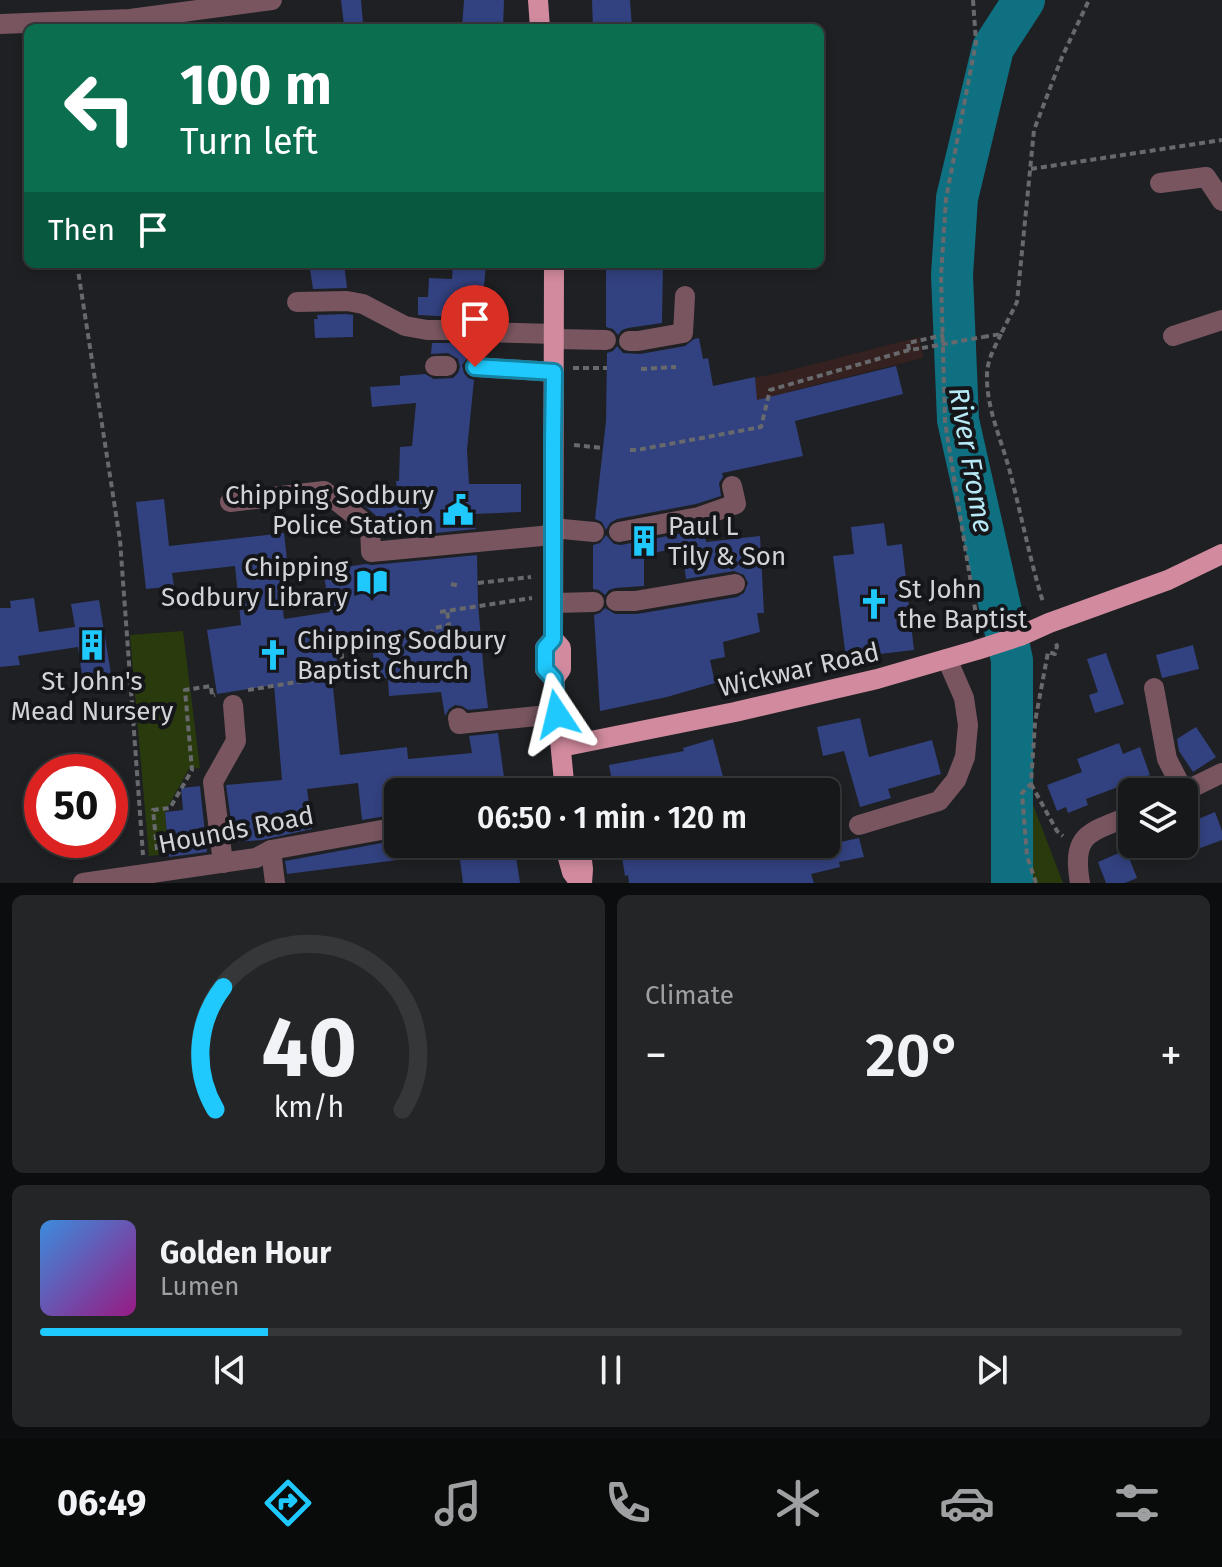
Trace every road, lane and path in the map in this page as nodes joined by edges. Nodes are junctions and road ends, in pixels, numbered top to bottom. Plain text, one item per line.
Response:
1 (272, 0) edge
2 (538, 0) edge
3 (973, 0) edge
4 (1089, 0) edge
5 (0, 24) edge
6 (540, 24) edge
7 (1222, 140) edge
8 (1031, 169) junction
9 (1214, 175) edge
10 (1160, 183) dead end
11 (1222, 201) edge
12 (78, 268) edge
13 (554, 268) edge
14 (685, 296) dead end
15 (297, 302) dead end
16 (1222, 320) edge
17 (456, 330) dead end
18 (480, 332) dead end
19 (1001, 334) junction
20 (944, 335) junction
21 (555, 336) junction
22 (1173, 336) dead end
23 (606, 340) dead end
24 (629, 341) dead end
25 (909, 350) junction
26 (475, 367) dead end
27 (676, 367) dead end
28 (607, 368) dead end
29 (554, 369) junction
30 (641, 369) dead end
31 (553, 443) junction
32 (603, 448) dead end
33 (630, 450) dead end
34 (732, 486) dead end
35 (230, 502) dead end
36 (552, 532) junction
37 (594, 532) dead end
38 (619, 532) dead end
39 (1222, 554) edge
40 (478, 583) dead end
41 (451, 584) dead end
42 (735, 584) dead end
43 (460, 586) dead end
44 (554, 591) junction
45 (616, 601) dead end
46 (594, 602) dead end
47 (447, 610) junction
48 (440, 612) dead end
49 (1049, 623) junction
50 (978, 650) junction
51 (947, 659) junction
52 (1154, 688) dead end
53 (233, 696) junction
54 (557, 714) junction
55 (458, 718) dead end
56 (561, 747) junction
57 (1222, 773) edge
58 (564, 778) edge
59 (1177, 778) edge
60 (1031, 784) junction
61 (1198, 785) edge
62 (1118, 821) edge
63 (859, 825) dead end
64 (384, 830) edge
65 (1090, 834) junction
66 (271, 850) junction
67 (568, 858) edge
68 (582, 858) edge
69 (223, 863) junction
70 (161, 875) edge
71 (83, 883) edge
72 (275, 883) edge
73 (581, 883) edge
74 (1036, 883) edge
75 (1080, 883) edge

1 - 5 street
2 - 6 main road
3 - 20 path
4 - 8 path
7 - 8 path
8 - 19 path
9 - 10 street
9 - 11 street
12 - 70 path
13 - 21 main road
14 - 24 street
15 - 17 street
16 - 22 street
18 - 21 street
19 - 25 path, bridge
19 - 49 path
20 - 25 path
20 - 50 path
21 - 23 street
21 - 29 main road
25 - 33 path
26 - 29 street
27 - 30 path
28 - 29 path
29 - 31 main road
31 - 32 path
31 - 36 main road
34 - 38 street
35 - 36 street
36 - 37 street
36 - 44 main road
39 - 49 main road, Wickwar Road
40 - 44 path
41 - 43 path
42 - 45 street
44 - 46 street
44 - 47 path
44 - 54 main road
47 - 48 path
47 - 53 path
49 - 50 main road, Wickwar Road
49 - 60 path
50 - 51 main road, Wickwar Road
51 - 56 main road, Wickwar Road
51 - 63 street
52 - 59 street
53 - 69 street
53 - 70 path
54 - 55 street
54 - 56 main road
56 - 58 main road
57 - 61 street
60 - 65 path
60 - 74 path
62 - 65 street
64 - 66 street, Hounds Road
65 - 75 street
66 - 69 street, Hounds Road
66 - 72 street
67 - 73 main road
68 - 73 main road
69 - 70 street, Hounds Road
70 - 71 street, Hounds Road

